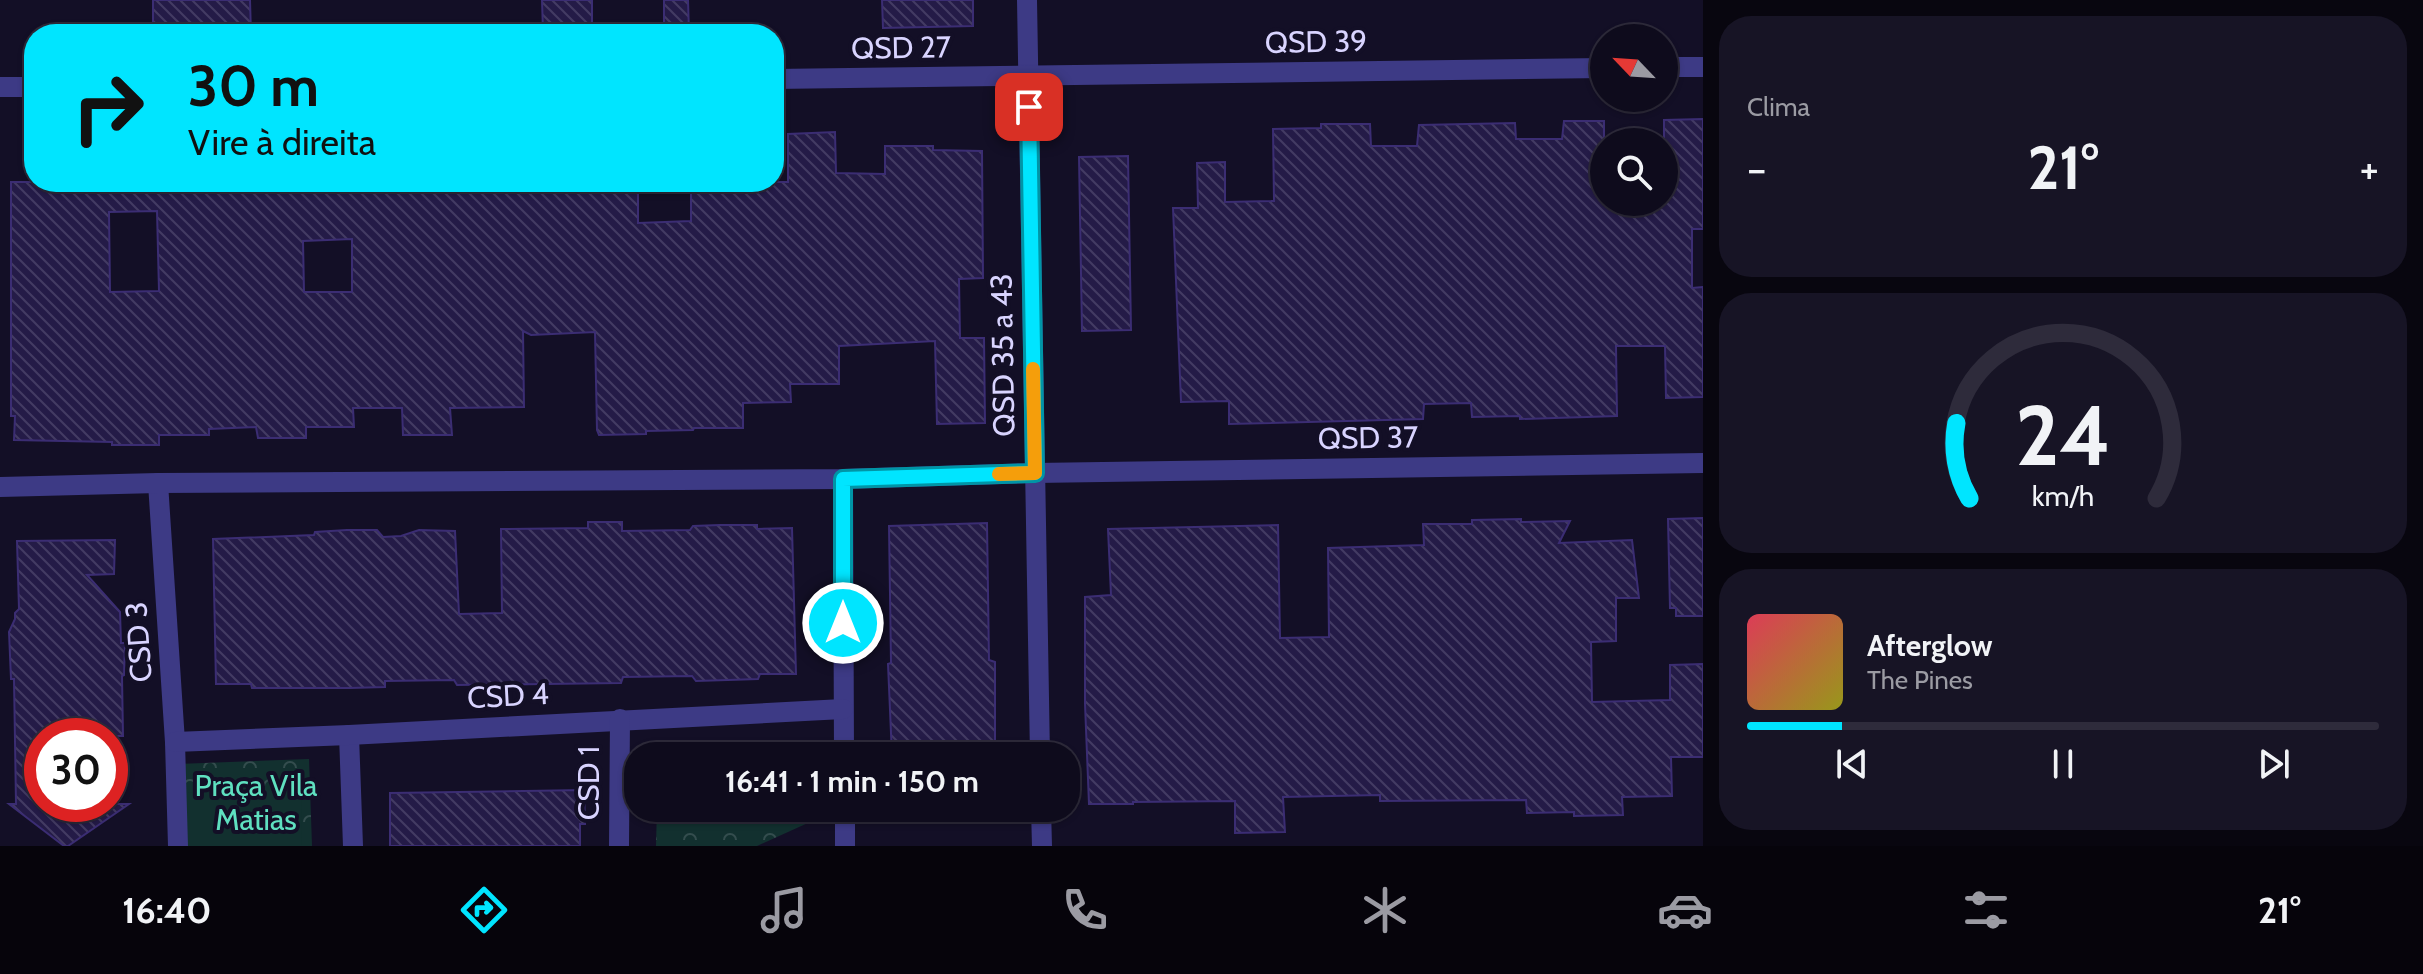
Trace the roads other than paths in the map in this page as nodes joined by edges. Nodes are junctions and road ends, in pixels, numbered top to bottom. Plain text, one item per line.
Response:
1 (1027, 0) edge
2 (1678, 67) edge
3 (1703, 67) edge
4 (1590, 68) edge
5 (1028, 77) junction
6 (784, 79) edge
7 (0, 87) edge
8 (24, 87) edge
9 (1703, 463) edge
10 (1035, 473) junction
11 (843, 479) junction
12 (158, 483) junction
13 (0, 487) edge
14 (843, 709) junction
15 (620, 719) junction
16 (349, 735) junction
17 (175, 742) junction
18 (844, 742) edge
19 (1040, 742) edge
20 (845, 822) edge
21 (1041, 822) edge
22 (178, 846) edge
23 (353, 846) edge
24 (619, 846) edge
25 (845, 846) edge
26 (1042, 846) edge

1 - 5 street, QSD 35 a 43
2 - 3 street
4 - 5 street, QSD 39
5 - 6 street, QSD 27
5 - 10 street, QSD 35 a 43
7 - 8 street
9 - 10 street, QSD 37
10 - 11 street, QSD 37
10 - 19 street, QSD 35 a 43
11 - 12 street, QSD 37
11 - 14 street
12 - 13 street, QSD 37
12 - 17 street, CSD 3
14 - 15 street, CSD 4
14 - 18 street
15 - 16 street, CSD 4
15 - 24 street, CSD 1
16 - 17 street, CSD 4
16 - 23 street
17 - 22 street, CSD 3
20 - 25 street
21 - 26 street

